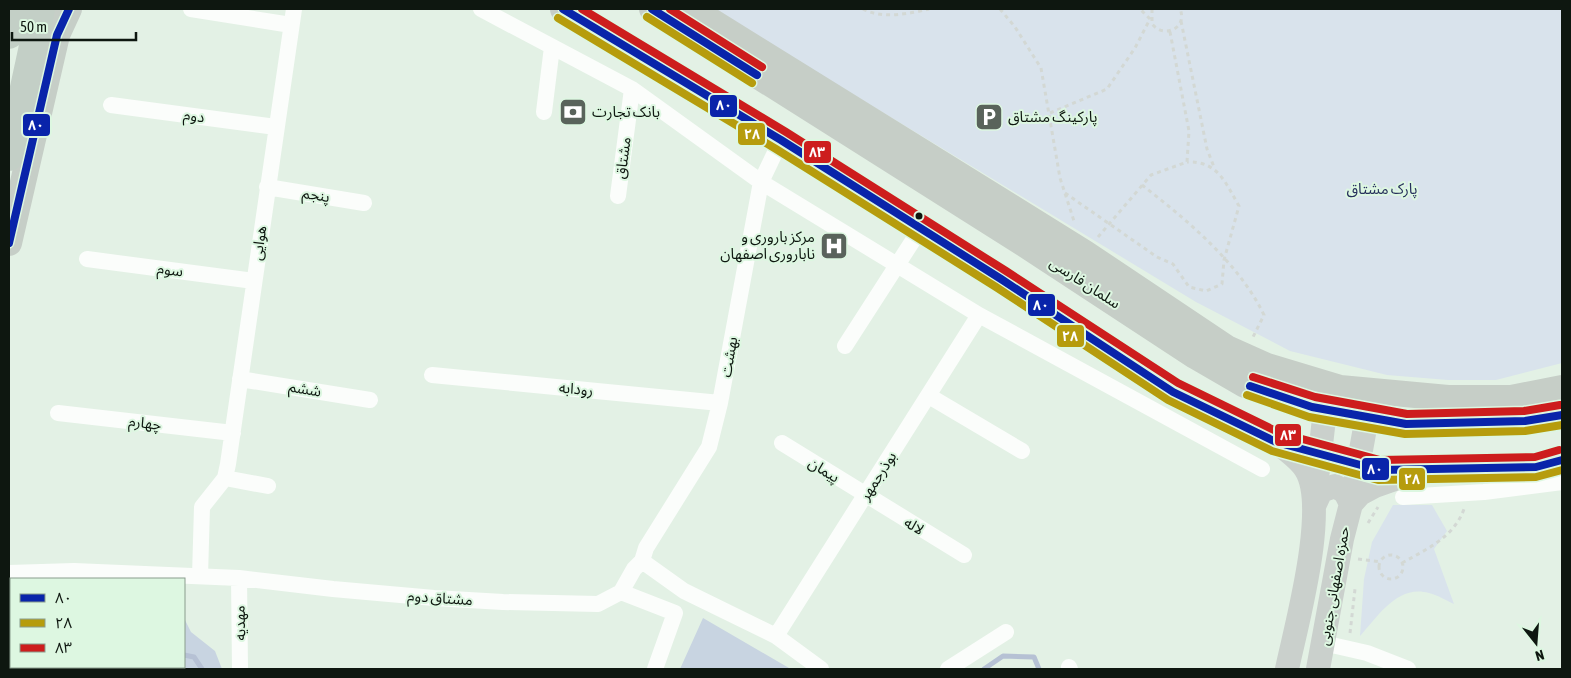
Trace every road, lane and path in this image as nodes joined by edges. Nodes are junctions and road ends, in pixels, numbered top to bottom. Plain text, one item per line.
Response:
1 (41, 9) edge
2 (69, 9) edge
3 (191, 9) edge
4 (294, 9) edge
5 (481, 9) edge
6 (564, 9) edge
7 (652, 9) edge
8 (692, 9) edge
9 (863, 9) edge
10 (929, 9) edge
11 (1000, 9) edge
12 (1140, 9) edge
13 (1152, 9) edge
14 (1180, 9) edge
15 (1150, 19) junction
16 (1181, 21) junction
17 (291, 25) junction
18 (17, 27) edge
19 (1170, 32) junction
20 (552, 47) junction
21 (632, 89) junction
22 (111, 105) dead end
23 (544, 112) dead end
24 (1050, 113) junction
25 (276, 127) junction
26 (781, 140) junction
27 (9, 157) edge
28 (1187, 162) junction
29 (1214, 168) junction
30 (761, 182) junction
31 (1142, 185) junction
32 (267, 186) junction
33 (1065, 193) junction
34 (618, 196) dead end
35 (364, 203) dead end
36 (1074, 221) dead end
37 (1110, 223) junction
38 (920, 228) junction
39 (1098, 237) dead end
40 (9, 243) edge
41 (87, 259) dead end
42 (1224, 260) junction
43 (897, 264) junction
44 (254, 281) junction
45 (1189, 287) junction
46 (1187, 294) dead end
47 (979, 315) junction
48 (1257, 342) dead end
49 (845, 346) dead end
50 (432, 375) dead end
51 (240, 379) junction
52 (1562, 388) edge
53 (928, 396) junction
54 (370, 400) dead end
55 (720, 403) junction
56 (1325, 410) junction
57 (58, 413) dead end
58 (1562, 415) edge
59 (1367, 417) junction
60 (233, 433) junction
61 (1276, 442) junction
62 (782, 443) dead end
63 (1022, 451) dead end
64 (1320, 454) junction
65 (1562, 460) edge
66 (1358, 464) junction
67 (1262, 469) dead end
68 (1429, 469) junction
69 (225, 478) junction
70 (1562, 482) edge
71 (268, 486) dead end
72 (865, 496) junction
73 (1403, 497) dead end
74 (1385, 500) dead end
75 (1466, 500) dead end
76 (1351, 504) junction
77 (1314, 506) junction
78 (1365, 527) dead end
79 (1359, 551) dead end
80 (964, 555) dead end
81 (1358, 559) junction
82 (642, 561) junction
83 (1381, 562) junction
84 (1402, 563) junction
85 (1357, 569) dead end
86 (9, 573) edge
87 (200, 576) junction
88 (239, 578) junction
89 (1355, 588) dead end
90 (621, 592) junction
91 (1006, 632) dead end
92 (776, 636) junction
93 (1323, 643) junction
94 (1349, 649) junction
95 (240, 669) edge
96 (654, 669) edge
97 (822, 669) edge
98 (948, 669) edge
99 (1287, 669) edge
100 (1318, 669) edge
101 (1408, 669) edge

1 - 18 highway
2 - 40 main road
3 - 17 street
4 - 17 street, هوایی
5 - 20 street
6 - 26 main road
7 - 56 main road, سلمان فارسی
8 - 52 main road
9 - 10 path
11 - 24 path
12 - 15 path
13 - 15 path
14 - 16 path
15 - 19 path
15 - 24 path
16 - 19 path
16 - 29 path
17 - 25 street, هوایی
18 - 27 highway
19 - 28 path
20 - 21 street
20 - 23 street
21 - 30 street
21 - 34 street, مشتاق
22 - 25 street, دوم
24 - 33 path
25 - 32 street, هوایی
26 - 30 street, بهشت
26 - 38 main road
28 - 29 path
28 - 31 path
29 - 42 path
30 - 43 street
30 - 55 street, بهشت
31 - 37 path
31 - 42 path
32 - 35 street, پنجم
32 - 44 street, هوایی
33 - 36 path
33 - 37 path
37 - 39 path
37 - 45 path
38 - 43 street
38 - 61 main road
41 - 44 street, سوم
42 - 45 path
42 - 48 path
43 - 47 street
43 - 49 street
44 - 51 street, هوایی
45 - 46 path
47 - 53 street, بوذرجمهر
47 - 67 street
50 - 55 street, رودابه
51 - 54 street, ششم
51 - 60 street, هوایی
53 - 63 street
53 - 72 street, بوذرجمهر
55 - 82 street, بهشت
56 - 59 main road, سلمان فارسی
56 - 64 main road, حمزه اصفهانی جنوبی
57 - 60 street, چهارم
58 - 59 main road, سلمان فارسی
59 - 66 main road, حمزه اصفهانی جنوبی
60 - 69 street, هوایی
61 - 64 main road
61 - 77 main road, حمزه اصفهانی جنوبی
62 - 72 street, پیمان
64 - 66 main road
64 - 77 main road, حمزه اصفهانی جنوبی
65 - 68 main road
66 - 68 main road
66 - 76 main road, حمزه اصفهانی جنوبی
68 - 76 main road
69 - 71 street
69 - 87 street, هوایی
70 - 73 street
72 - 80 street, لاله
72 - 92 street, بوذرجمهر
74 - 78 path
75 - 84 path
76 - 77 main road
76 - 93 main road, حمزه اصفهانی جنوبی
77 - 99 main road, حمزه اصفهانی جنوبی
79 - 81 path
81 - 83 path
81 - 85 path
82 - 90 street
82 - 92 street
83 - 84 path
83 - 84 path
86 - 87 street, مشتاق دوم
87 - 88 street, مشتاق دوم
88 - 90 street, مشتاق دوم
88 - 95 street, مهدیه
89 - 94 path
90 - 96 street
91 - 98 street
92 - 97 street
93 - 94 street
93 - 100 main road, حمزه اصفهانی جنوبی
94 - 101 street

